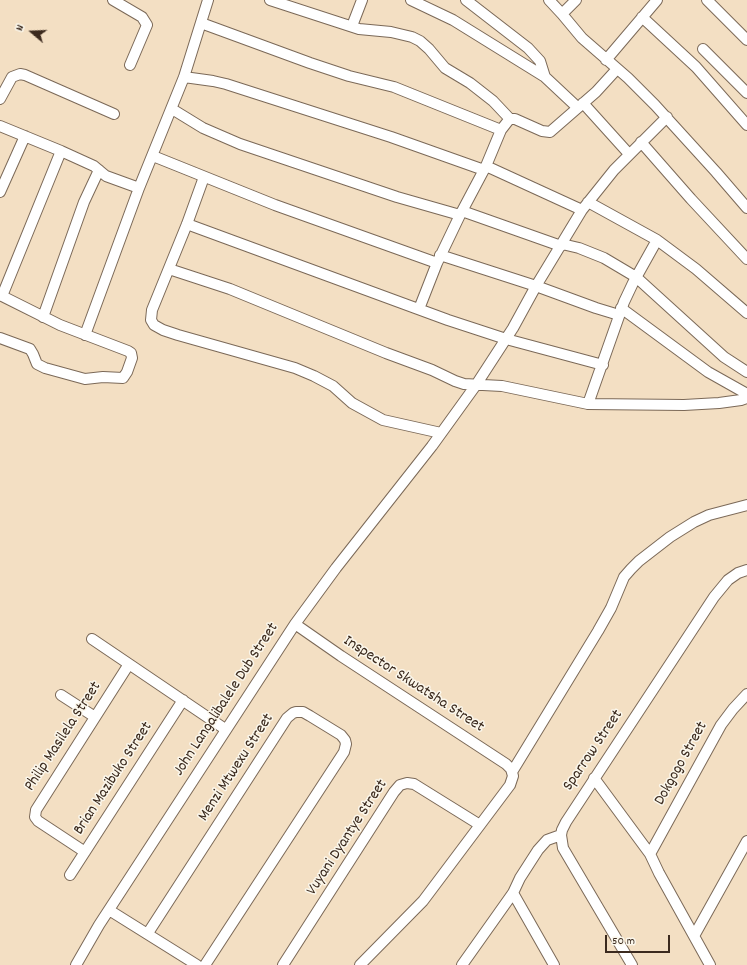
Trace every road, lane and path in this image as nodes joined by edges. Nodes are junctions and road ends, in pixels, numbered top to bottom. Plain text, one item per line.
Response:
1 (113, 0) edge
2 (208, 0) edge
3 (270, 0) edge
4 (362, 0) edge
5 (411, 0) edge
6 (466, 0) edge
7 (549, 0) edge
8 (576, 0) edge
9 (657, 0) edge
10 (707, 0) edge
11 (562, 14) junction
12 (642, 17) junction
13 (201, 22) junction
14 (352, 26) junction
15 (747, 40) edge
16 (702, 49) dead end
17 (606, 60) junction
18 (130, 65) dead end
19 (617, 69) junction
20 (184, 77) junction
21 (545, 77) junction
22 (747, 93) edge
23 (0, 99) edge
24 (580, 105) junction
25 (172, 110) junction
26 (114, 114) dead end
27 (667, 117) junction
28 (510, 119) junction
29 (0, 126) edge
30 (747, 126) edge
31 (501, 130) junction
32 (25, 136) junction
33 (641, 142) junction
34 (62, 151) junction
35 (629, 154) junction
36 (153, 156) junction
37 (485, 168) junction
38 (99, 170) junction
39 (204, 177) junction
40 (139, 188) junction
41 (0, 192) edge
42 (585, 206) junction
43 (747, 208) edge
44 (461, 213) junction
45 (187, 224) junction
46 (657, 240) junction
47 (561, 245) junction
48 (438, 259) junction
49 (747, 259) edge
50 (169, 269) junction
51 (636, 277) junction
52 (536, 286) junction
53 (1, 296) edge
54 (419, 309) junction
55 (620, 312) junction
56 (747, 313) edge
57 (43, 317) junction
58 (85, 335) junction
59 (0, 338) edge
60 (506, 339) junction
61 (603, 365) junction
62 (747, 372) edge
63 (476, 385) junction
64 (747, 394) edge
65 (747, 398) edge
66 (588, 404) junction
67 (441, 433) junction
68 (747, 505) edge
69 (747, 570) edge
70 (295, 624) junction
71 (92, 640) dead end
72 (129, 664) junction
73 (747, 694) edge
74 (62, 695) dead end
75 (183, 700) junction
76 (95, 717) junction
77 (225, 729) junction
78 (512, 772) junction
79 (594, 778) junction
80 (480, 825) junction
81 (561, 835) junction
82 (747, 841) edge
83 (85, 852) junction
84 (650, 854) junction
85 (70, 875) dead end
86 (513, 893) junction
87 (109, 910) junction
88 (148, 933) junction
89 (694, 936) junction
90 (76, 965) edge
91 (197, 965) edge
92 (205, 965) edge
93 (283, 965) edge
94 (360, 965) edge
95 (462, 965) edge
96 (554, 965) edge
97 (632, 965) edge
98 (710, 965) edge

1 - 18 street
2 - 13 street
3 - 14 street
4 - 14 street
5 - 21 street
6 - 21 street
7 - 11 street
8 - 11 street
9 - 12 street
10 - 15 street
11 - 17 street
12 - 17 street
12 - 30 street
13 - 20 street
13 - 31 street
14 - 28 street
16 - 22 street
17 - 19 street
19 - 24 street
19 - 27 street
20 - 25 street
20 - 37 street
21 - 24 street
23 - 26 street
24 - 28 street
24 - 35 street
25 - 36 street
25 - 44 street
27 - 33 street, John Langalibalele Dub Street
27 - 43 street
28 - 31 street
29 - 32 street
31 - 37 street
32 - 34 street
32 - 41 street
33 - 35 street, John Langalibalele Dub Street
33 - 49 street
34 - 38 street
34 - 53 street
35 - 42 street, John Langalibalele Dub Street
36 - 39 street
36 - 40 street
37 - 42 street
37 - 44 street
38 - 40 street
38 - 57 street
39 - 45 street
39 - 48 street
40 - 58 street
42 - 46 street
42 - 47 street, John Langalibalele Dub Street
44 - 47 street
44 - 48 street
45 - 50 street
45 - 54 street
46 - 51 street
46 - 56 street
47 - 51 street
47 - 52 street, John Langalibalele Dub Street
48 - 52 street
48 - 54 street
50 - 63 street
50 - 67 street
51 - 55 street
51 - 62 street
52 - 55 street
52 - 60 street, John Langalibalele Dub Street
53 - 57 street
54 - 60 street
55 - 61 street
55 - 64 street
57 - 58 street
58 - 59 street
60 - 61 street
60 - 63 street, John Langalibalele Dub Street
61 - 66 street
63 - 66 street
63 - 67 street, John Langalibalele Dub Street
65 - 66 street
67 - 70 street, John Langalibalele Dub Street
68 - 78 street
69 - 79 street, Sparrow Street
70 - 77 street, John Langalibalele Dub Street
70 - 78 street, Inspector Skwatsha Street
71 - 72 street
72 - 75 street
72 - 76 street, Philip Masilela Street
73 - 84 street, Dokgogo Street
74 - 76 street
75 - 77 street
75 - 83 street, Brian Mazibuko Street
76 - 83 street, Philip Masilela Street
77 - 87 street, John Langalibalele Dub Street
78 - 80 street
79 - 81 street, Sparrow Street
79 - 84 street
80 - 93 street, Vuyani Dyantye Street
80 - 94 street
81 - 86 street
81 - 97 street
82 - 89 street
83 - 85 street, Brian Mazibuko Street
84 - 89 street
86 - 95 street
86 - 96 street
87 - 88 street
87 - 90 street, John Langalibalele Dub Street
88 - 91 street
88 - 92 street, Menzi Mtwexu Street
89 - 98 street

